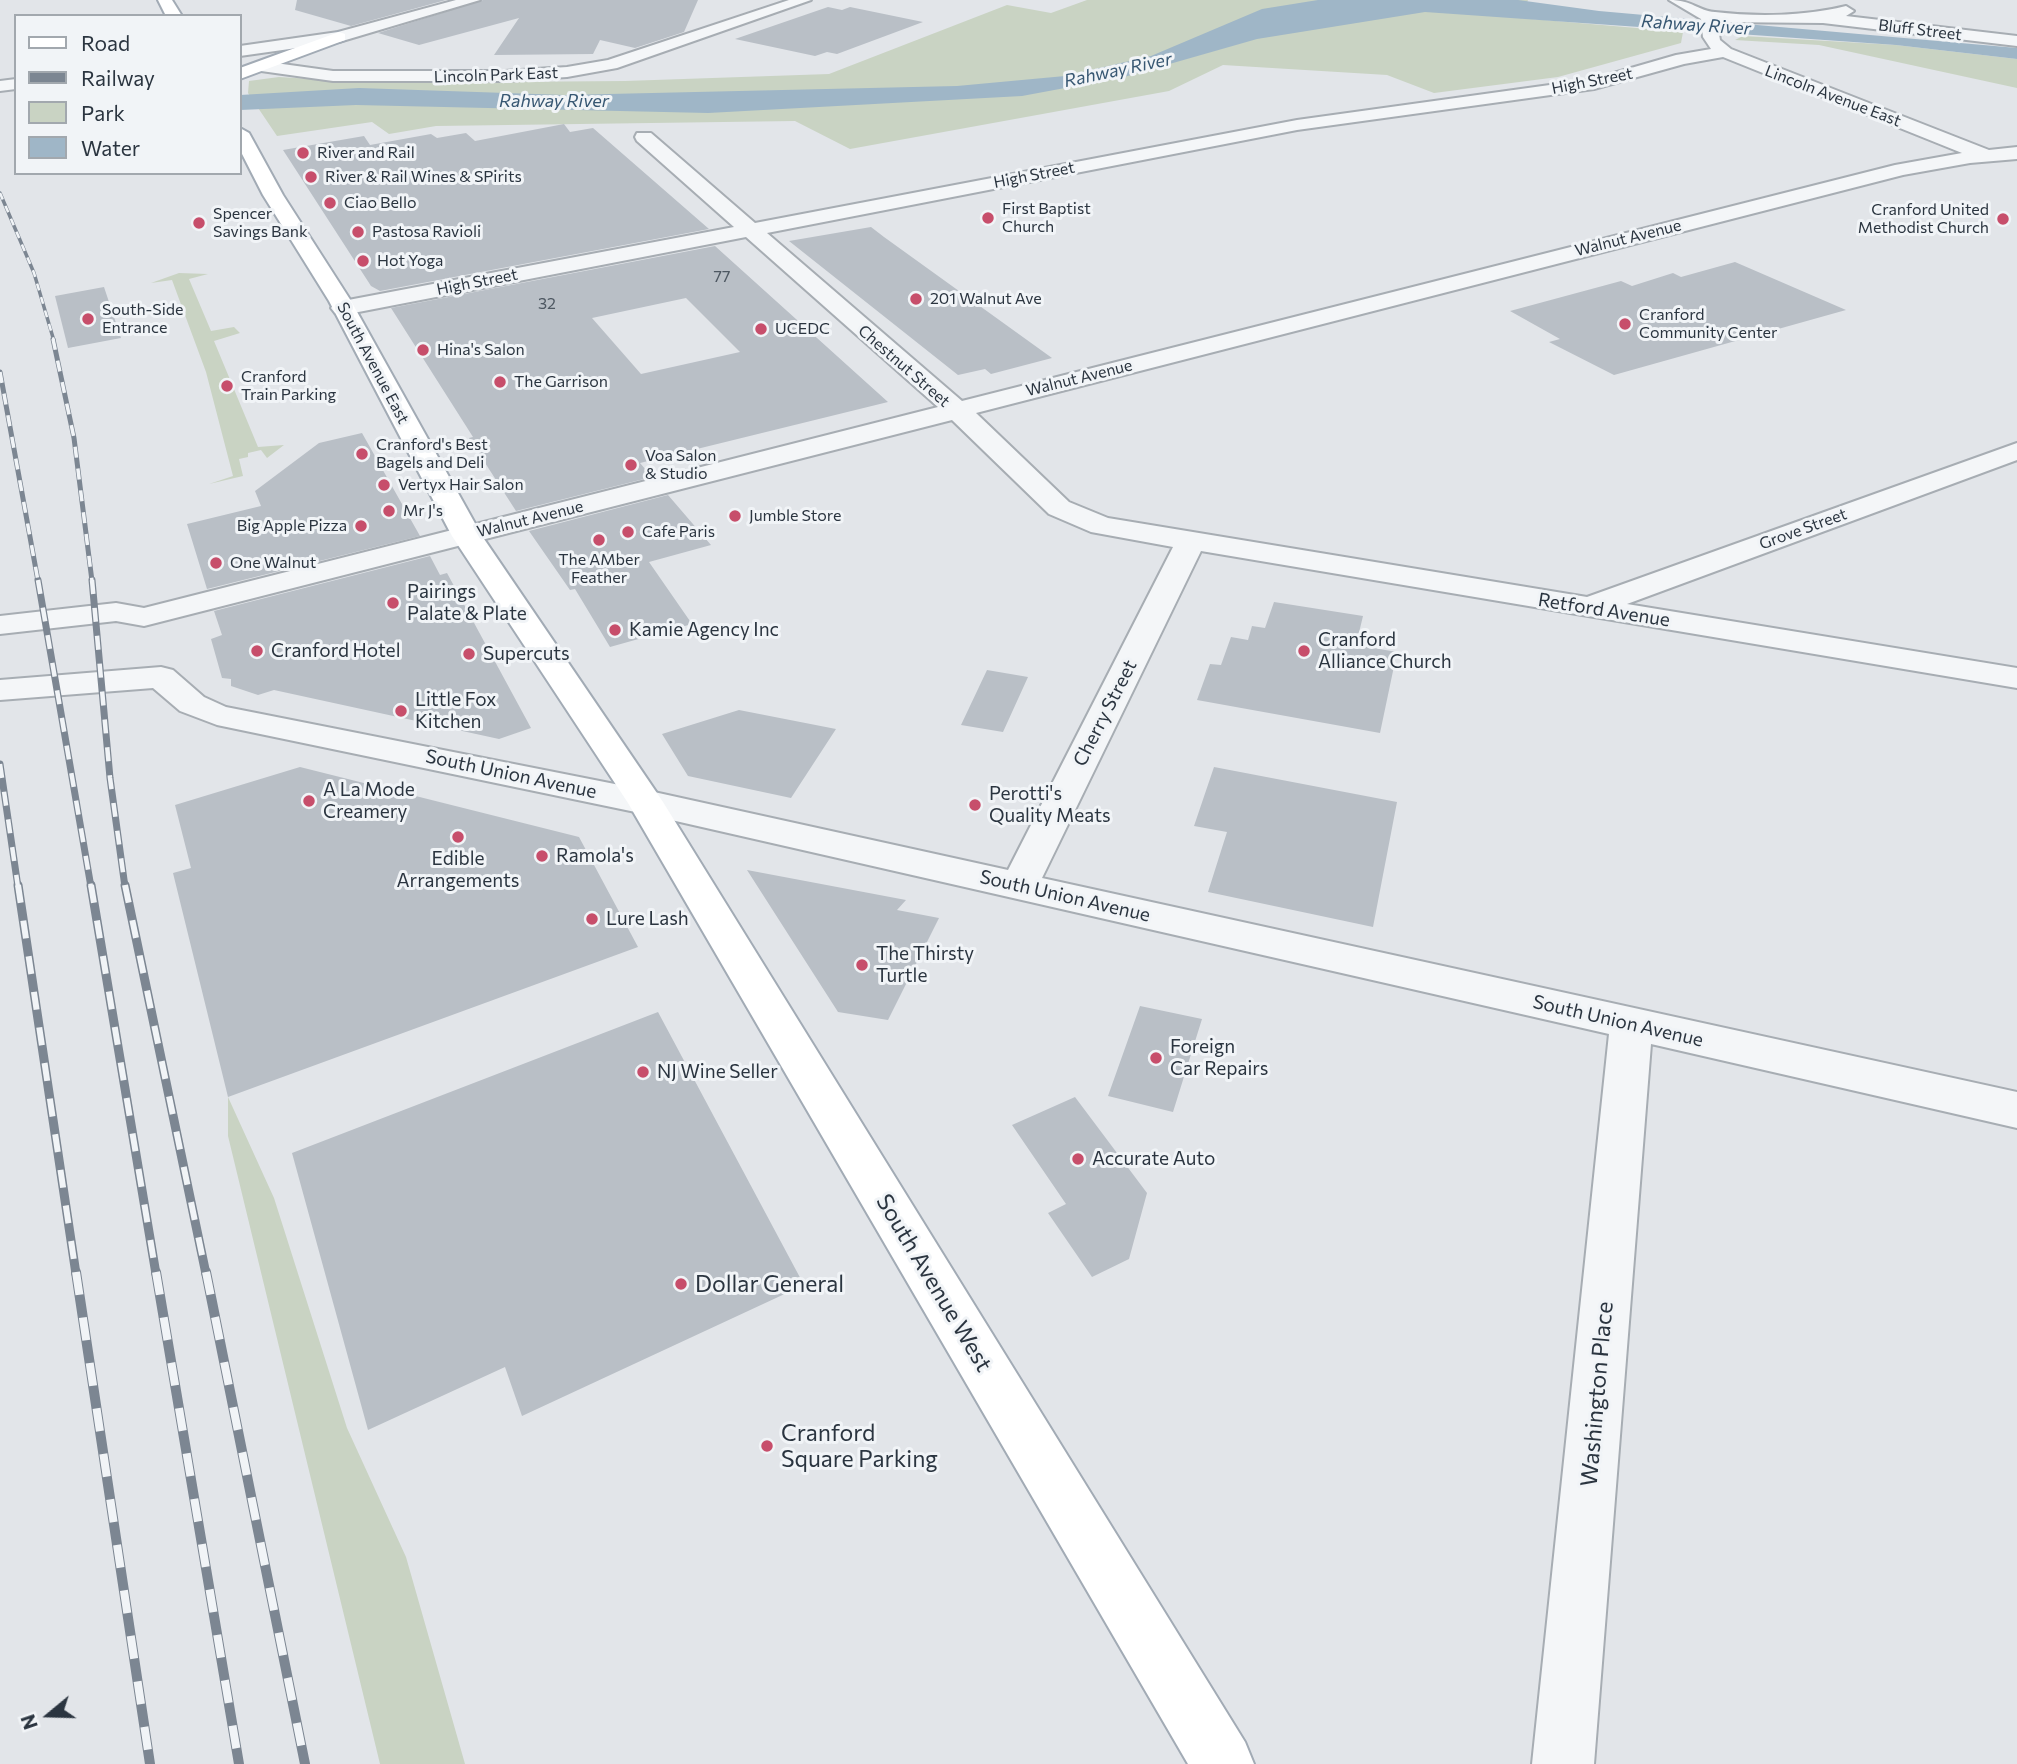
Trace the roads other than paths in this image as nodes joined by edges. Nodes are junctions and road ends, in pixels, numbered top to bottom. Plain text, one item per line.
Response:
1 (473, 0) edge
2 (804, 0) edge
3 (1676, 0) edge
4 (1858, 7) dead end
5 (1823, 18) junction
6 (1709, 24) junction
7 (339, 37) junction
8 (2017, 41) edge
9 (242, 51) edge
10 (1725, 52) junction
11 (261, 66) junction
12 (242, 73) edge
13 (645, 136) dead end
14 (242, 137) edge
15 (2017, 153) edge
16 (1986, 156) junction
17 (2017, 167) edge
18 (748, 230) junction
19 (343, 308) junction
20 (954, 410) junction
21 (2017, 451) edge
22 (467, 536) junction
23 (1191, 541) junction
24 (1588, 607) junction
25 (0, 625) edge
26 (152, 647) junction
27 (0, 650) edge
28 (2017, 678) edge
29 (0, 690) edge
30 (645, 802) junction
31 (1019, 886) junction
32 (1631, 1024) junction
33 (2017, 1110) edge
34 (1223, 1764) edge
35 (1563, 1764) edge

1 - 7 street
2 - 11 street, Lincoln Park East
3 - 6 street, Lincoln Avenue East
4 - 5 street
5 - 6 street
5 - 8 street, Bluff Street
6 - 10 street, Lincoln Avenue East
7 - 9 street
7 - 11 main road
10 - 16 street, Lincoln Avenue East
10 - 18 street, High Street
11 - 12 main road
13 - 18 street, Chestnut Street
14 - 19 main road, South Avenue East
15 - 16 street, Walnut Avenue
16 - 17 street, Lincoln Avenue East
16 - 20 street, Walnut Avenue
18 - 19 street, High Street
18 - 20 street, Chestnut Street
19 - 22 main road, South Avenue East
20 - 22 street, Walnut Avenue
20 - 23 street, Chestnut Street
21 - 24 street, Grove Street
22 - 26 street, Walnut Avenue
22 - 30 main road, South Avenue East
23 - 24 street, Retford Avenue
23 - 31 street, Cherry Street
24 - 28 street, Retford Avenue
25 - 26 street
26 - 27 street
26 - 29 street
26 - 30 street, South Union Avenue
30 - 31 street, South Union Avenue
30 - 34 main road, South Avenue West
31 - 32 street, South Union Avenue
32 - 33 street, South Union Avenue
32 - 35 street, Washington Place

